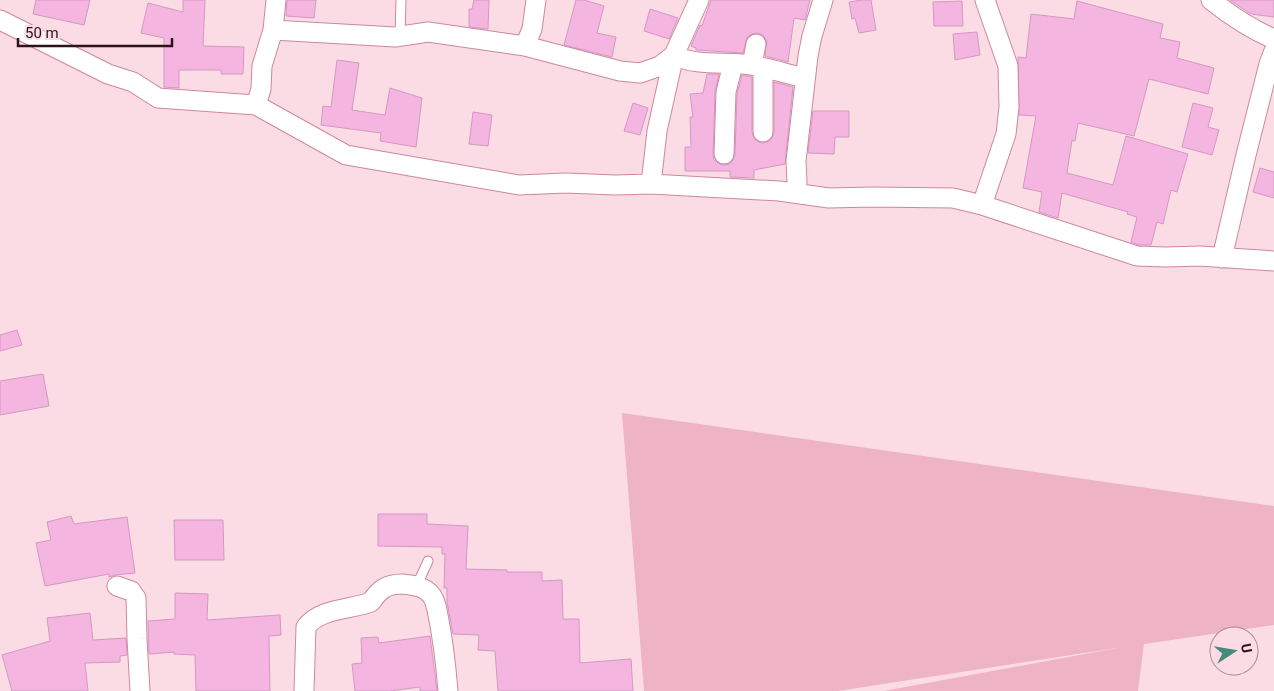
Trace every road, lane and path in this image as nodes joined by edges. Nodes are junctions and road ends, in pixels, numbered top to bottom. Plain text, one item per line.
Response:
1 (276, 0) edge
2 (401, 0) edge
3 (536, 0) edge
4 (699, 0) edge
5 (823, 0) edge
6 (985, 0) edge
7 (1211, 0) edge
8 (0, 20) edge
9 (274, 30) junction
10 (400, 36) junction
11 (1274, 39) edge
12 (756, 44) dead end
13 (525, 46) junction
14 (1274, 51) edge
15 (674, 55) junction
16 (733, 64) junction
17 (757, 67) junction
18 (805, 78) junction
19 (256, 105) junction
20 (762, 132) dead end
21 (724, 154) dead end
22 (651, 184) junction
23 (795, 193) junction
24 (982, 205) junction
25 (1222, 258) junction
26 (1274, 261) edge
27 (428, 560) dead end
28 (417, 585) junction
29 (117, 586) dead end
30 (140, 691) edge
31 (304, 691) edge
32 (448, 691) edge

1 - 9 street
2 - 10 lane
3 - 13 street
4 - 15 street
5 - 18 street
6 - 24 street
7 - 11 street
8 - 19 street
9 - 10 street
9 - 19 street
10 - 13 street
12 - 17 street
13 - 15 street
14 - 25 street
15 - 16 street
15 - 22 street
16 - 17 street
16 - 21 street
17 - 18 street
17 - 20 street
18 - 23 street
19 - 22 street
22 - 23 street
23 - 24 street
24 - 25 street
25 - 26 street
27 - 28 lane
28 - 31 street
28 - 32 street
29 - 30 street

